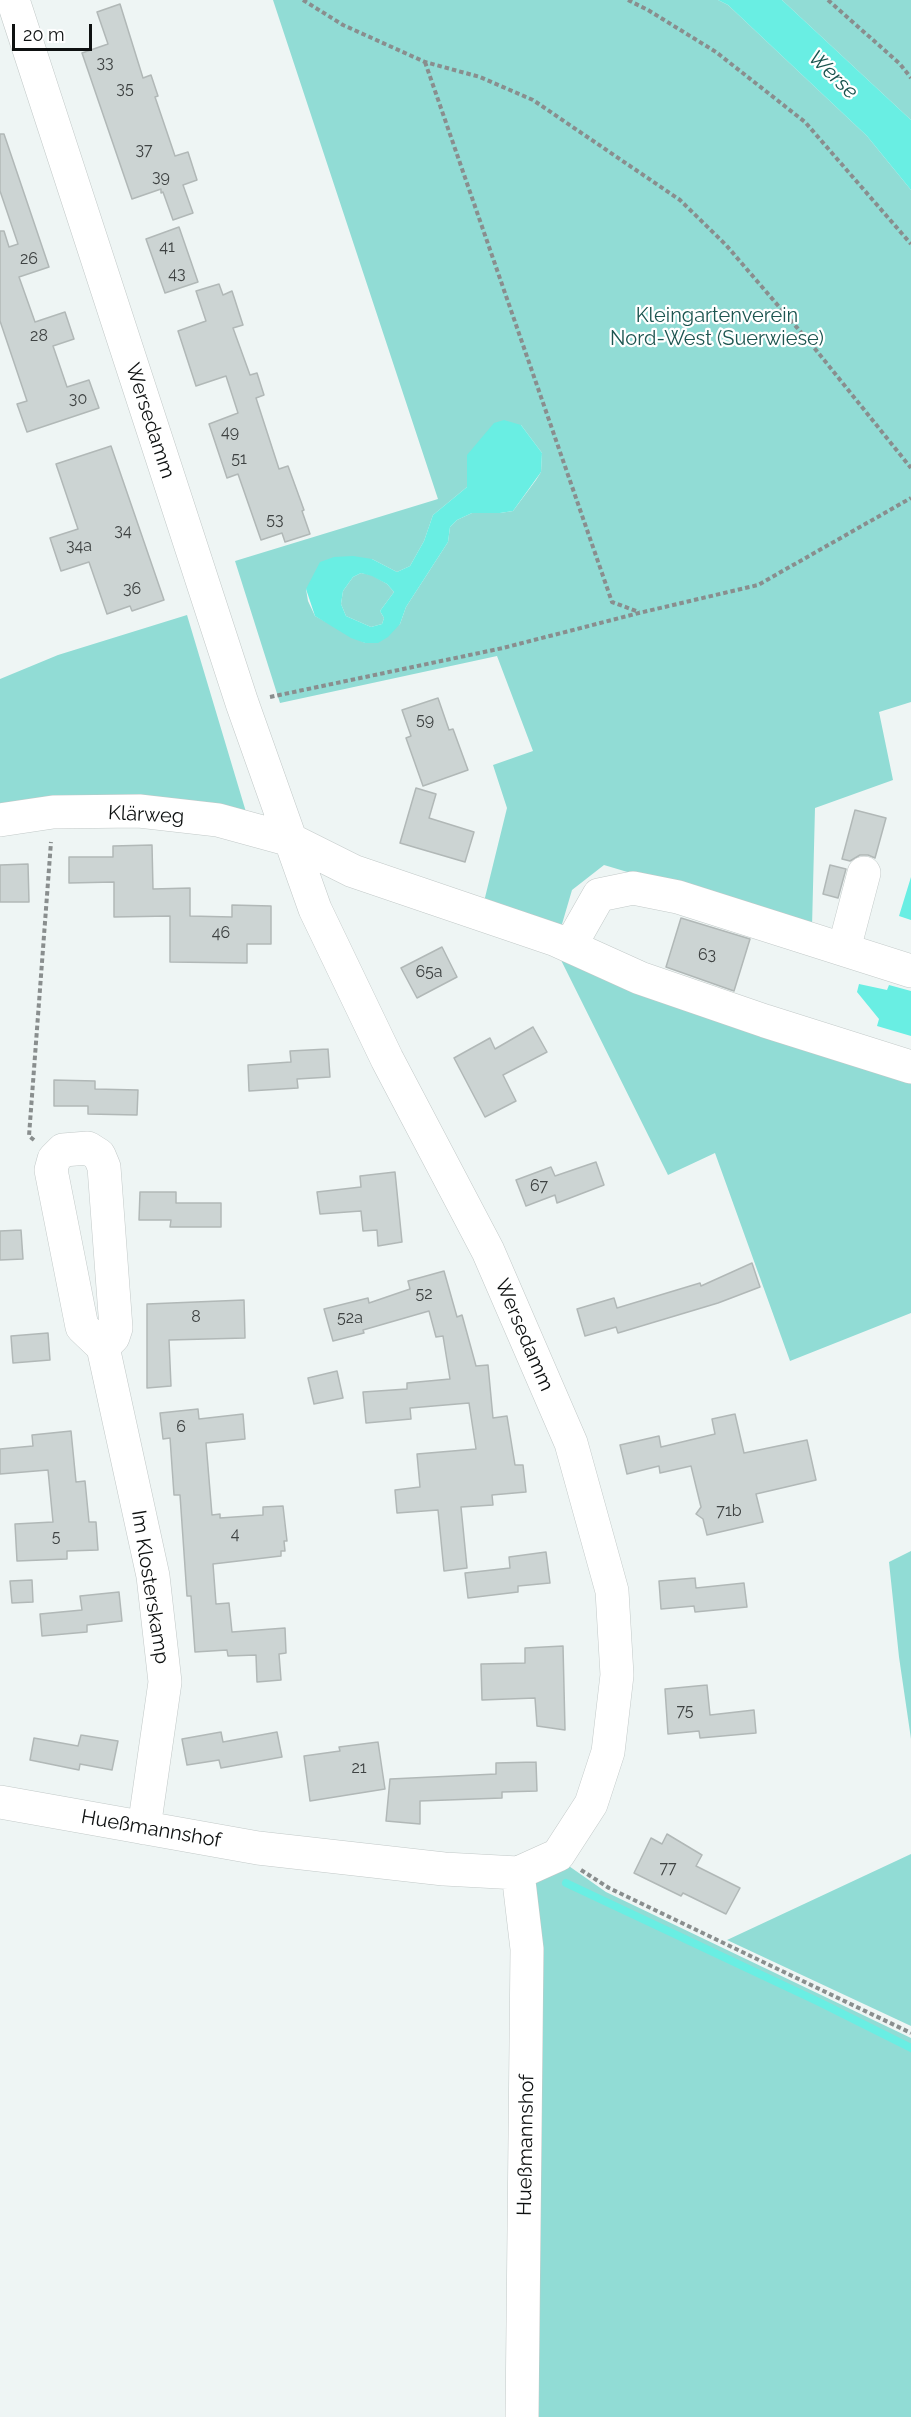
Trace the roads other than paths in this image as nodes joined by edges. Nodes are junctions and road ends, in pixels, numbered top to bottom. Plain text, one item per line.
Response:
1 (13, 0) edge
2 (0, 820) edge
3 (291, 840) junction
4 (864, 873) dead end
5 (563, 943) junction
6 (844, 949) junction
7 (911, 971) edge
8 (911, 1067) edge
9 (103, 1347) junction
10 (0, 1802) edge
11 (144, 1828) junction
12 (558, 1855) joint
13 (518, 1873) junction
14 (522, 2417) edge

1 - 3 street, Wersedamm
2 - 3 street, Klärweg
3 - 5 street
3 - 12 street, Wersedamm
4 - 6 street
5 - 6 street
5 - 8 street
6 - 7 street
9 - 9 street
9 - 11 street, Im Klosterskamp
10 - 11 street, Hueßmannshof
11 - 13 street, Hueßmannshof
12 - 13 street, Hueßmannshof
13 - 14 street, Hueßmannshof

